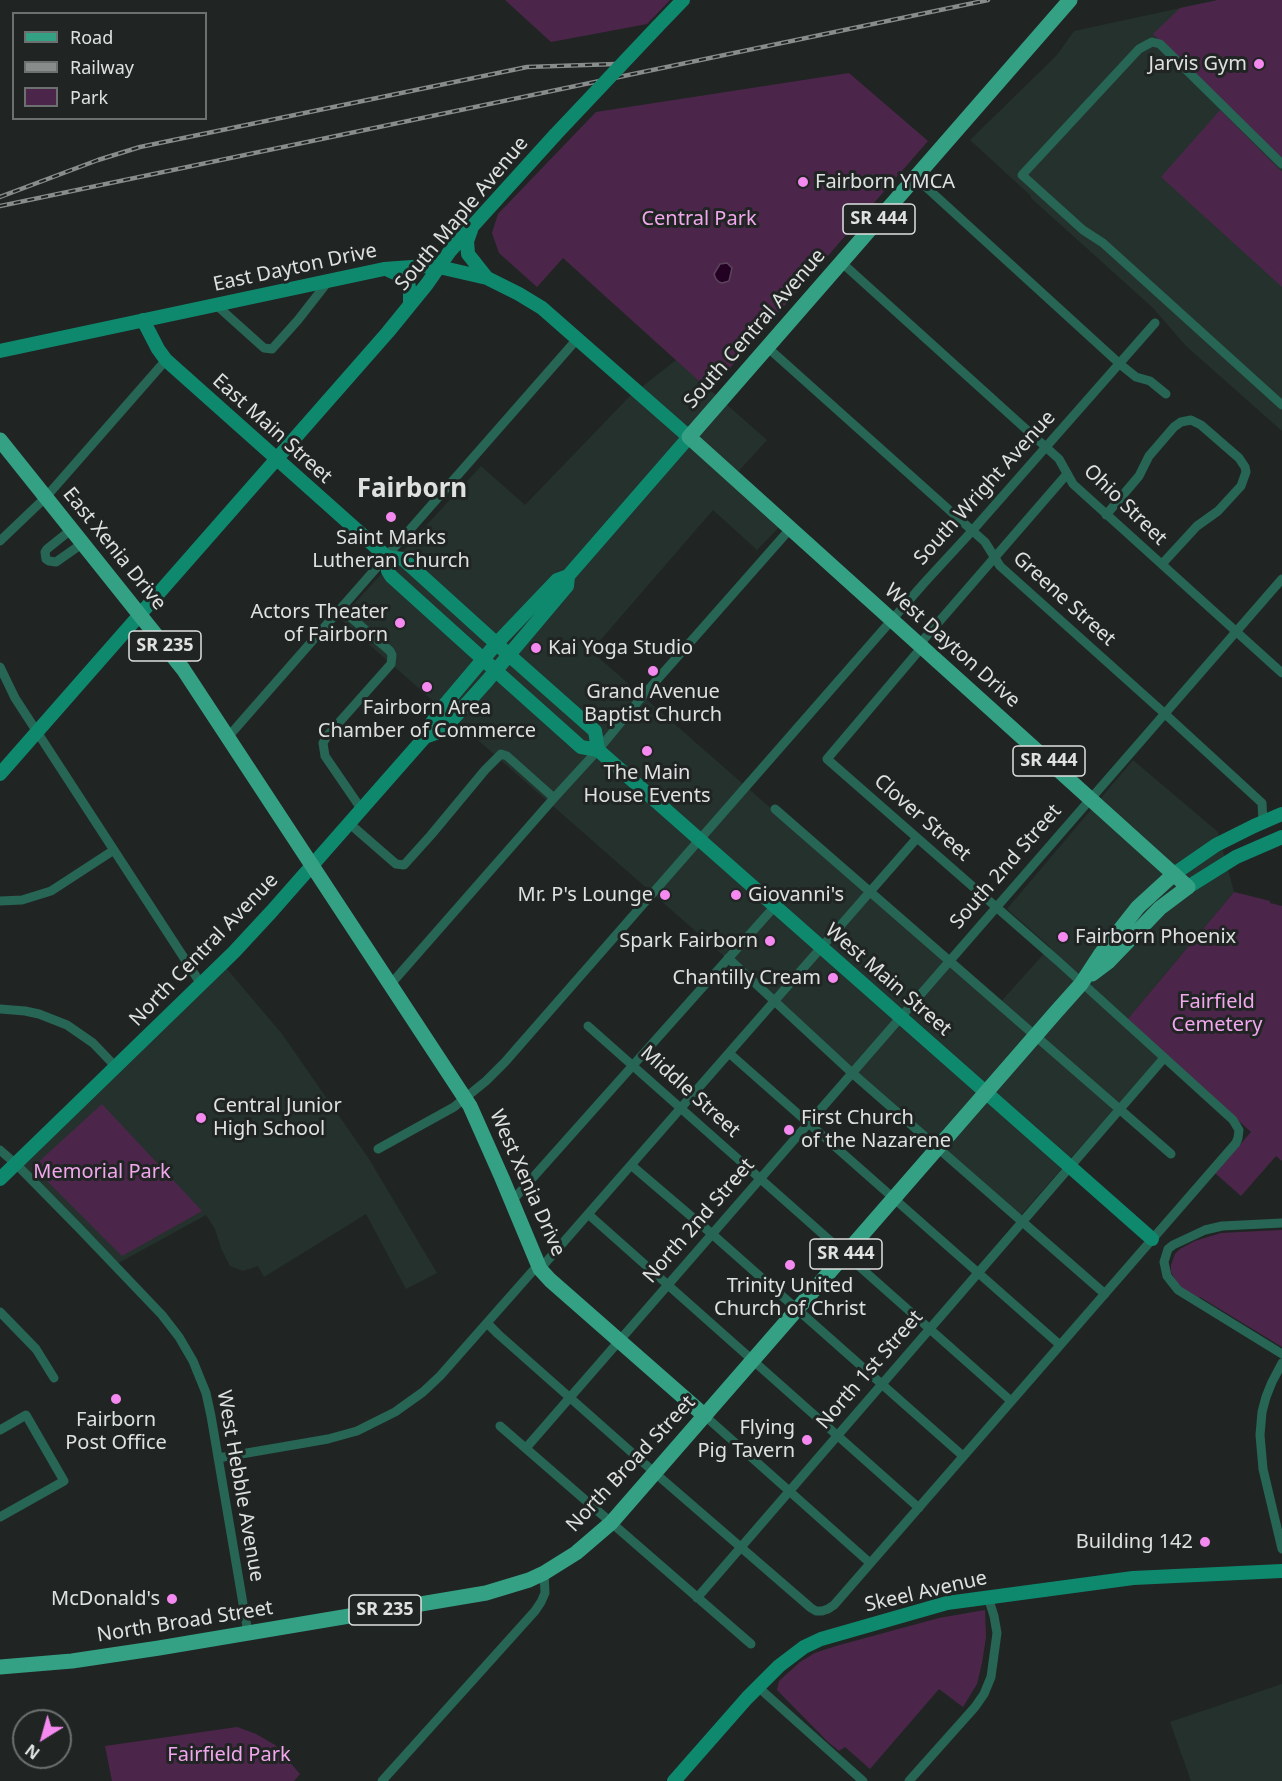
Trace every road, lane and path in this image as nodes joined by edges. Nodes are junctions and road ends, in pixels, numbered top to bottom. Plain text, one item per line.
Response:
1 (683, 0) edge
2 (1070, 0) edge
3 (1282, 164) edge
4 (915, 177) junction
5 (471, 228) junction
6 (841, 262) junction
7 (439, 267) junction
8 (384, 268) junction
9 (487, 278) junction
10 (330, 279) junction
11 (215, 304) junction
12 (410, 305) junction
13 (143, 320) junction
14 (1155, 322) dead end
15 (578, 338) junction
16 (767, 347) junction
17 (0, 351) edge
18 (166, 360) junction
19 (1120, 362) junction
20 (1166, 394) dead end
21 (1282, 405) edge
22 (688, 438) junction
23 (0, 440) edge
24 (1046, 447) junction
25 (276, 459) junction
26 (1067, 474) junction
27 (46, 498) junction
28 (1106, 515) junction
29 (72, 529) junction
30 (790, 529) junction
31 (972, 531) junction
32 (0, 542) edge
33 (83, 543) junction
34 (387, 557) junction
35 (994, 558) junction
36 (1162, 564) junction
37 (568, 576) junction
38 (1282, 579) edge
39 (341, 609) junction
40 (139, 614) junction
41 (892, 621) junction
42 (1236, 631) junction
43 (496, 644) junction
44 (922, 647) junction
45 (509, 656) junction
46 (483, 660) junction
47 (0, 667) edge
48 (495, 671) junction
49 (1282, 673) edge
50 (1164, 713) junction
51 (37, 732) junction
52 (228, 737) junction
53 (425, 737) junction
54 (598, 750) junction
55 (0, 774) edge
56 (554, 798) junction
57 (1091, 798) junction
58 (776, 808) dead end
59 (362, 810) junction
60 (1282, 814) edge
61 (1263, 822) junction
62 (350, 824) junction
63 (1282, 837) edge
64 (917, 838) junction
65 (700, 840) junction
66 (1226, 840) junction
67 (114, 850) junction
68 (312, 865) junction
69 (1174, 874) junction
70 (1207, 876) junction
71 (1188, 886) junction
72 (870, 892) junction
73 (0, 901) edge
74 (775, 906) junction
75 (996, 907) junction
76 (821, 947) junction
77 (728, 958) junction
78 (949, 961) junction
79 (201, 984) junction
80 (1081, 984) junction
81 (390, 985) junction
82 (774, 1001) junction
83 (0, 1009) edge
84 (900, 1017) junction
85 (588, 1026) dead end
86 (1036, 1035) junction
87 (729, 1053) junction
88 (1164, 1058) junction
89 (633, 1066) junction
90 (116, 1067) junction
91 (851, 1072) junction
92 (986, 1092) junction
93 (464, 1098) junction
94 (681, 1108) junction
95 (1119, 1109) junction
96 (809, 1123) junction
97 (938, 1148) junction
98 (378, 1149) dead end
99 (0, 1150) edge
100 (1171, 1154) dead end
101 (15, 1164) junction
102 (631, 1165) junction
103 (1070, 1166) junction
104 (0, 1179) edge
105 (760, 1179) junction
106 (894, 1198) junction
107 (512, 1201) junction
108 (588, 1214) junction
109 (1022, 1222) junction
110 (1282, 1223) edge
111 (712, 1234) junction
112 (1152, 1239) junction
113 (846, 1254) junction
114 (539, 1267) junction
115 (978, 1272) junction
116 (667, 1286) junction
117 (1105, 1294) junction
118 (797, 1310) junction
119 (0, 1312) edge
120 (487, 1323) junction
121 (929, 1329) junction
122 (619, 1341) junction
123 (1060, 1345) junction
124 (1282, 1354) edge
125 (754, 1360) junction
126 (1282, 1363) edge
127 (54, 1378) dead end
128 (881, 1384) junction
129 (570, 1397) junction
130 (1011, 1401) junction
131 (705, 1416) junction
132 (500, 1426) dead end
133 (0, 1430) edge
134 (838, 1435) junction
135 (526, 1448) junction
136 (963, 1456) junction
137 (218, 1458) junction
138 (655, 1473) junction
139 (789, 1491) junction
140 (919, 1508) junction
141 (0, 1517) edge
142 (611, 1523) junction
143 (741, 1547) junction
144 (1282, 1549) edge
145 (870, 1563) junction
146 (1282, 1571) edge
147 (544, 1573) junction
148 (988, 1597) junction
149 (697, 1598) junction
150 (248, 1633) junction
151 (750, 1644) dead end
152 (0, 1668) edge
153 (758, 1687) junction
154 (382, 1781) edge
155 (674, 1781) edge
156 (863, 1781) edge
157 (909, 1781) edge

1 - 5 street, South Maple Avenue, bridge
2 - 4 main road, South Central Avenue / SR 444
3 - 21 street
4 - 6 main road, South Central Avenue / SR 444
4 - 19 street
5 - 7 street, South Maple Avenue
5 - 9 street
6 - 16 main road, South Central Avenue / SR 444
6 - 24 street, Ohio Street
7 - 8 street, East Dayton Drive
7 - 9 street, East Dayton Drive
7 - 12 street, South Maple Avenue
8 - 10 street, East Dayton Drive
8 - 12 street
9 - 15 street, East Dayton Drive
10 - 11 street, East Dayton Drive
10 - 11 street
11 - 13 street, East Dayton Drive
12 - 25 street, South Maple Avenue
13 - 17 street, East Dayton Drive
13 - 18 street, East Main Street
14 - 19 street, South Wright Avenue
15 - 22 street, East Dayton Drive
15 - 34 street
16 - 22 main road, South Central Avenue / SR 444
16 - 31 street, Greene Street
18 - 25 street, East Main Street
18 - 27 street
19 - 20 street
19 - 24 street, South Wright Avenue
22 - 30 main road, West Dayton Drive / SR 444
22 - 37 street, South Central Avenue
23 - 27 main road, East Xenia Drive / SR 235
24 - 26 street, Ohio Street
24 - 31 street, South Wright Avenue
25 - 34 street, East Main Street
25 - 40 street, South Maple Avenue
26 - 28 street, Ohio Street
26 - 35 street
27 - 29 main road, East Xenia Drive / SR 235
27 - 32 street
28 - 36 street, Ohio Street
28 - 36 street
29 - 33 main road, East Xenia Drive / SR 235
29 - 33 street
30 - 41 main road, West Dayton Drive / SR 444
30 - 54 street
31 - 35 street, Greene Street
31 - 41 street, South Wright Avenue
33 - 40 main road, East Xenia Drive / SR 235
34 - 39 street
34 - 43 street, East Main Street
34 - 46 street, East Main Street
35 - 44 street
35 - 50 street, Greene Street
36 - 42 street, Ohio Street
37 - 43 street, South Central Avenue
37 - 45 street, South Central Avenue
38 - 42 street, South 2nd Street
39 - 52 street
39 - 59 street
40 - 51 street, South Maple Avenue
40 - 52 main road, East Xenia Drive / SR 235
41 - 44 main road, West Dayton Drive / SR 444
41 - 65 street, South Wright Avenue
42 - 49 street, Ohio Street
42 - 50 street, South 2nd Street
43 - 45 street, East Main Street
43 - 46 street, North Central Avenue
44 - 57 main road, West Dayton Drive / SR 444
44 - 64 street, Clover Street
45 - 48 street, North Central Avenue
45 - 54 street, West Main Street
46 - 48 street, East Main Street
46 - 53 street, North Central Avenue
47 - 51 street
48 - 53 street, North Central Avenue
48 - 54 street, West Main Street
50 - 57 street, South 2nd Street
50 - 61 street, Greene Street
51 - 55 street, South Maple Avenue
51 - 67 street
52 - 68 main road, East Xenia Drive / SR 235
53 - 59 street, North Central Avenue
54 - 56 street
54 - 65 street, West Main Street
56 - 62 street
56 - 81 street
57 - 69 main road, West Dayton Drive / SR 444
57 - 75 street, South 2nd Street
58 - 72 street
59 - 62 street, North Central Avenue
60 - 61 street
61 - 66 street
62 - 68 street, North Central Avenue
63 - 70 street
64 - 72 street
64 - 75 street, Clover Street
65 - 74 street, West Main Street
65 - 93 street, South Wright Avenue
66 - 69 street
66 - 70 street
67 - 73 street
67 - 79 street
68 - 79 street, North Central Avenue
68 - 81 main road, West Xenia Drive / SR 235
69 - 71 main road, West Dayton Drive / SR 444
69 - 80 main road, SR 444
70 - 71 street
71 - 80 main road, SR 444
72 - 76 street
72 - 78 street
74 - 76 street, West Main Street
74 - 77 street
75 - 78 street, South 2nd Street
75 - 80 street, Clover Street
76 - 82 street
76 - 84 street, West Main Street
77 - 82 street
77 - 89 street
78 - 84 street, South 2nd Street
78 - 86 street
79 - 90 street, North Central Avenue
80 - 86 main road, SR 444
80 - 88 street, Clover Street
81 - 93 main road, West Xenia Drive / SR 235
82 - 87 street
82 - 91 street
83 - 90 street
84 - 91 street, North 2nd Street
84 - 92 street, West Main Street
85 - 89 street, Middle Street
86 - 92 main road, SR 444
86 - 95 street
87 - 94 street
87 - 96 street
88 - 95 street, North 1st Street
88 - 112 street, Clover Street
89 - 94 street, Middle Street
89 - 107 street
90 - 101 street, North Central Avenue
91 - 96 street, North 2nd Street
91 - 97 street
92 - 97 main road, North Broad Street / SR 444
92 - 103 street, West Main Street
93 - 98 street, South Wright Avenue
93 - 107 main road, West Xenia Drive / SR 235
94 - 102 street
94 - 105 street, Middle Street
95 - 100 street
95 - 103 street, North 1st Street
96 - 105 street, North 2nd Street
96 - 106 street
97 - 106 main road, North Broad Street / SR 444
97 - 109 street
99 - 101 street, West Hebble Avenue
101 - 104 street, North Central Avenue
101 - 137 street, West Hebble Avenue
102 - 108 street
102 - 111 street
103 - 109 street, North 1st Street
103 - 112 street, West Main Street
105 - 111 street, North 2nd Street
105 - 113 street, Middle Street
106 - 113 main road, North Broad Street / SR 444
106 - 115 street
107 - 114 main road, West Xenia Drive / SR 235
108 - 114 street
108 - 116 street
109 - 115 street, North 1st Street
109 - 117 street
110 - 124 street
111 - 116 street, North 2nd Street
111 - 118 street
112 - 117 street
113 - 118 main road, North Broad Street / SR 444
113 - 121 street, Middle Street
114 - 120 street
114 - 122 main road, West Xenia Drive / SR 235
115 - 121 street, North 1st Street
115 - 123 street
116 - 122 street, North 2nd Street
116 - 125 street
117 - 123 street
118 - 125 main road, North Broad Street / SR 444
118 - 128 street
119 - 127 street
120 - 129 street
120 - 137 street
121 - 128 street, North 1st Street
121 - 130 street, Middle Street
122 - 129 street, North 2nd Street
122 - 131 main road, West Xenia Drive / SR 235
123 - 130 street
125 - 131 main road, North Broad Street / SR 444
125 - 134 street
126 - 144 street
128 - 134 street, North 1st Street
128 - 136 street
129 - 135 street, North 2nd Street
129 - 138 street
130 - 136 street
131 - 138 main road, North Broad Street / SR 235
131 - 139 street, West Xenia Drive
132 - 135 street
133 - 141 street
134 - 139 street, North 1st Street
134 - 140 street
135 - 142 street
136 - 140 street
137 - 150 street, West Hebble Avenue
138 - 142 main road, North Broad Street / SR 235
138 - 143 street
139 - 143 street, North 1st Street
139 - 145 street, West Xenia Drive
140 - 145 street
142 - 147 main road, North Broad Street / SR 235
142 - 149 street
143 - 145 street
143 - 149 street, North 1st Street
146 - 148 street, Skeel Avenue
147 - 150 main road, North Broad Street / SR 235
147 - 154 street
148 - 153 street, Skeel Avenue
148 - 157 street
149 - 151 street
150 - 152 main road, North Broad Street / SR 235
153 - 155 street, Skeel Avenue
153 - 156 street

